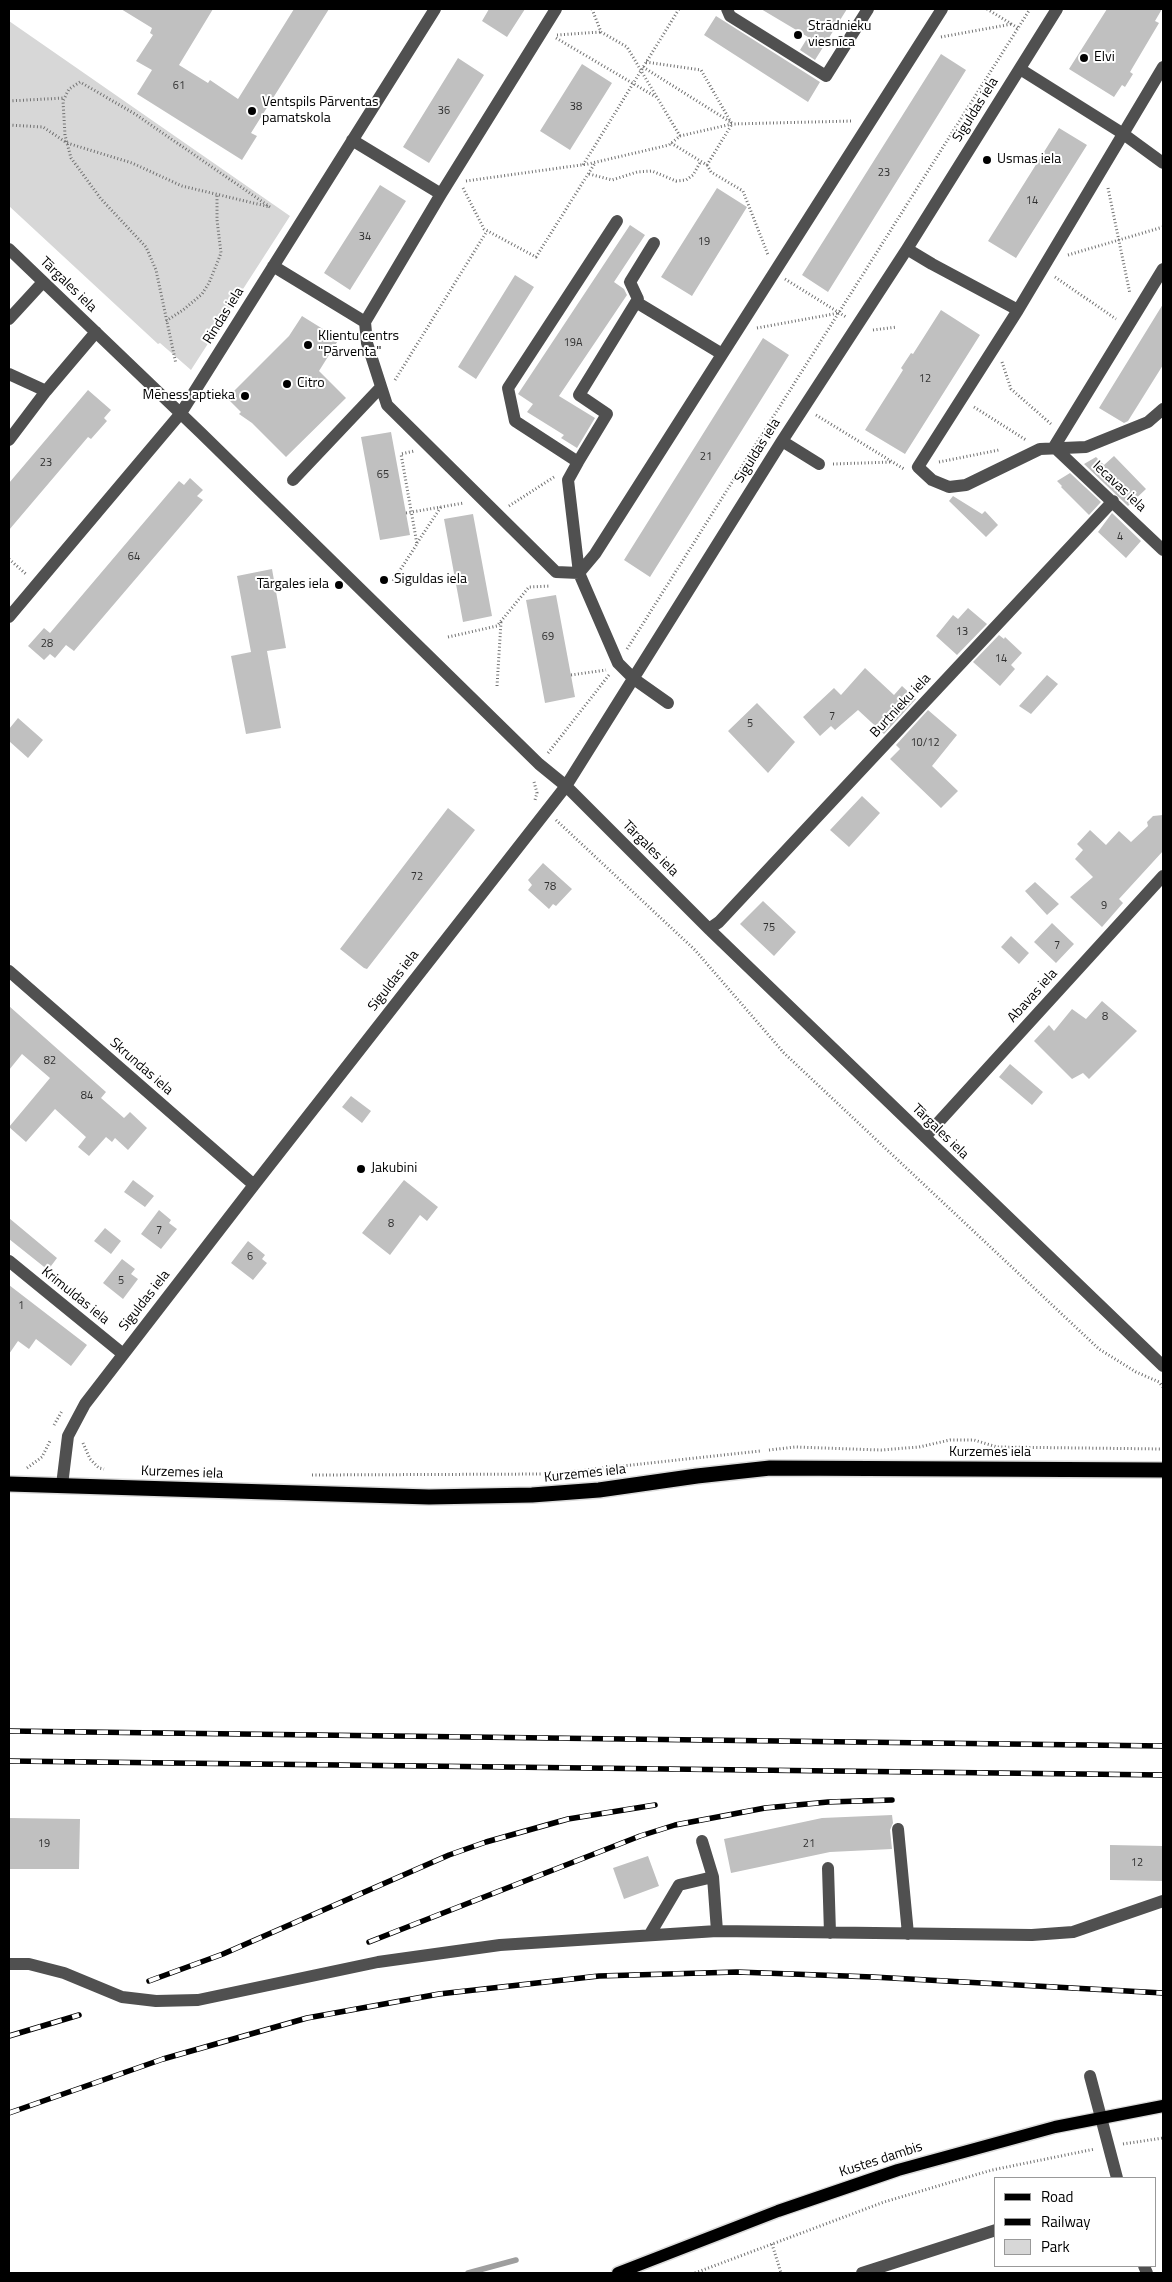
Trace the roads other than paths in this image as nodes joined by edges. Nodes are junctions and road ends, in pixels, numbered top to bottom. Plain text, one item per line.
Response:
1 (435, 9) edge
2 (556, 9) edge
3 (727, 9) edge
4 (868, 9) edge
5 (942, 9) edge
6 (1057, 9) edge
7 (1163, 67) edge
8 (1020, 69) junction
9 (1122, 133) junction
10 (352, 140) junction
11 (1163, 163) edge
12 (441, 194) junction
13 (617, 221) dead end
14 (654, 243) dead end
15 (907, 248) junction
16 (9, 249) edge
17 (273, 266) junction
18 (1163, 269) edge
19 (43, 282) junction
20 (636, 302) junction
21 (1018, 310) junction
22 (9, 319) edge
23 (365, 322) junction
24 (96, 332) junction
25 (722, 354) junction
26 (9, 374) edge
27 (46, 391) junction
28 (382, 392) junction
29 (1163, 409) edge
30 (181, 413) junction
31 (9, 440) edge
32 (782, 441) junction
33 (1054, 447) junction
34 (819, 464) road end
35 (576, 466) junction
36 (293, 480) dead end
37 (1113, 501) junction
38 (1163, 550) edge
39 (579, 574) junction
40 (9, 617) edge
41 (634, 679) junction
42 (668, 703) dead end
43 (566, 786) junction
44 (1163, 876) edge
45 (710, 929) junction
46 (10, 973) edge
47 (925, 1138) junction
48 (254, 1185) junction
49 (9, 1261) edge
50 (122, 1354) junction
51 (1163, 1366) edge
52 (1163, 1470) edge
53 (9, 1484) edge
54 (62, 1485) junction
55 (898, 1829) dead end
56 (702, 1841) dead end
57 (828, 1868) dead end
58 (713, 1877) junction
59 (1163, 1902) edge
60 (717, 1931) junction
61 (830, 1932) junction
62 (650, 1934) junction
63 (908, 1934) junction
64 (9, 1964) edge
65 (1090, 2076) dead end
66 (1163, 2106) edge
67 (1101, 2118) junction
68 (1117, 2177) edge
69 (994, 2231) edge
70 (618, 2273) edge
71 (862, 2273) edge

1 - 10 street, Rindas iela
2 - 12 street
3 - 4 street
5 - 25 street
6 - 8 street, Siguldas iela
7 - 9 street
8 - 9 street
8 - 15 street, Siguldas iela
9 - 11 street
9 - 21 street
10 - 12 street
10 - 17 street, Rindas iela
12 - 23 street
13 - 35 street
14 - 20 street
15 - 21 street
15 - 32 street, Siguldas iela
16 - 19 street, Tārgales iela
17 - 23 street
17 - 30 street, Rindas iela
18 - 33 street
19 - 22 street
19 - 24 street, Tārgales iela
20 - 25 street
20 - 35 street
21 - 33 street
23 - 28 street
24 - 27 street
24 - 30 street, Tārgales iela
25 - 39 street
26 - 27 street
27 - 31 street
28 - 36 street
28 - 39 street
29 - 33 street
30 - 40 street, Rindas iela
30 - 43 street, Tārgales iela
32 - 34 street
32 - 41 street, Siguldas iela
33 - 37 street, Iecavas iela
35 - 39 street
37 - 38 street, Iecavas iela
37 - 45 street, Burtnieku iela
39 - 41 street
41 - 42 street
41 - 43 street, Siguldas iela
43 - 45 street, Tārgales iela
43 - 48 street, Siguldas iela
44 - 47 street, Abavas iela
45 - 47 street, Tārgales iela
46 - 48 street, Skrundas iela
47 - 51 street, Tārgales iela
48 - 50 street, Siguldas iela
49 - 50 street, Krimuldas iela
50 - 54 street, Siguldas iela
52 - 54 highway, Kurzemes iela
53 - 54 highway, Kurzemes iela
55 - 63 street
56 - 58 street
57 - 61 street
58 - 60 street
58 - 62 street
59 - 63 street
60 - 61 street
60 - 62 street
61 - 63 street
62 - 64 street
65 - 67 street
66 - 67 main road, Kustes dambis
67 - 68 street
67 - 70 main road, Kustes dambis
69 - 71 street

